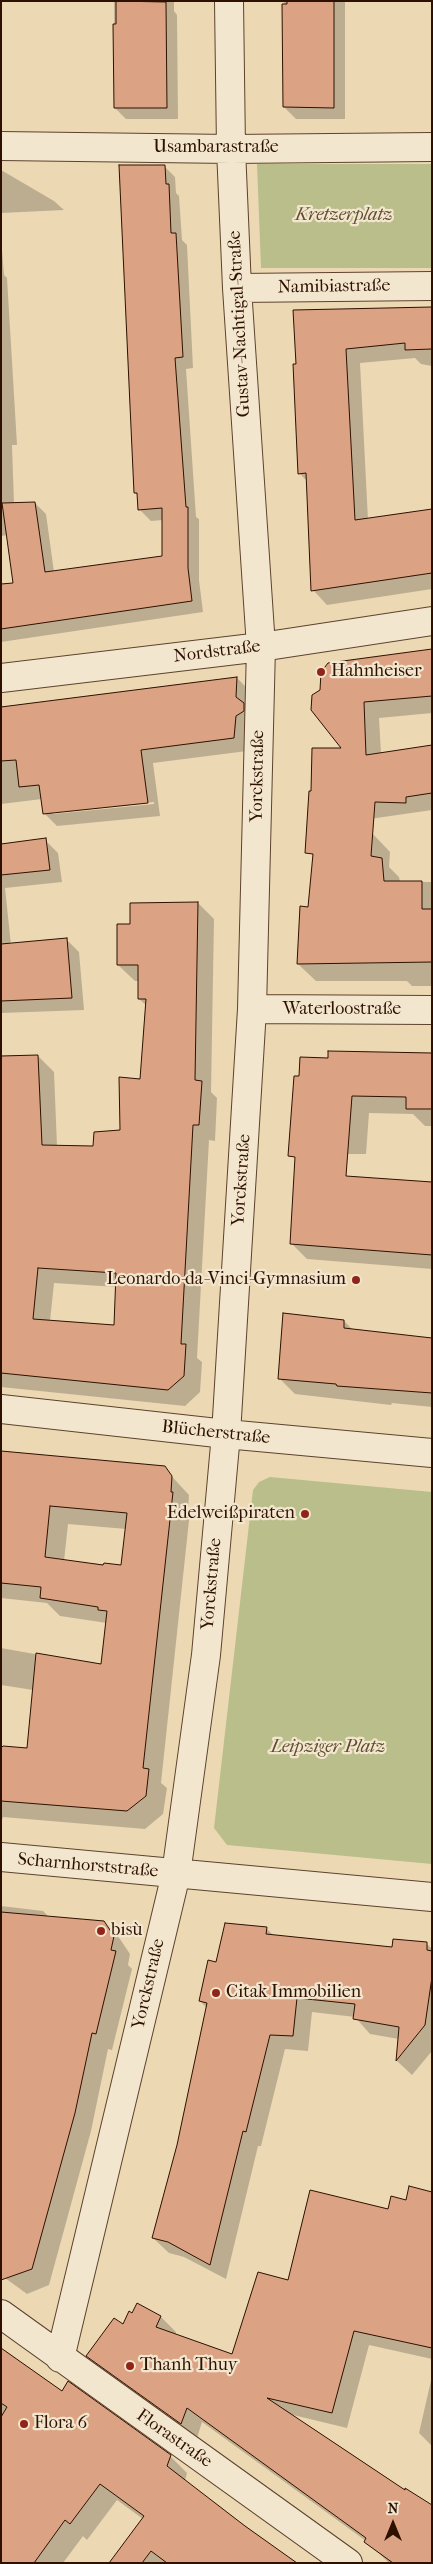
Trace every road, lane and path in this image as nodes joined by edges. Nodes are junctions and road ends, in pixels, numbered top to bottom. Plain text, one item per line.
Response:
1 (229, 1) edge
2 (1, 146) edge
3 (432, 147) edge
4 (231, 148) junction
5 (432, 286) edge
6 (236, 288) junction
7 (432, 621) edge
8 (261, 646) junction
9 (1, 678) edge
10 (252, 1009) junction
11 (432, 1010) edge
12 (1, 1409) edge
13 (226, 1434) junction
14 (432, 1453) edge
15 (1, 1858) edge
16 (176, 1874) junction
17 (432, 1897) edge
18 (1, 2314) edge
19 (60, 2358) junction
20 (348, 2563) edge

1 - 4 street, Gustav-Nachtigal-Straße
2 - 4 street, Usambarastraße
3 - 4 street, Usambarastraße
4 - 6 street, Gustav-Nachtigal-Straße
5 - 6 street, Namibiastraße
6 - 8 street, Gustav-Nachtigal-Straße
7 - 8 street, Nordstraße
8 - 9 street, Nordstraße
8 - 10 street, Yorckstraße
10 - 11 street, Waterloostraße
10 - 13 street, Yorckstraße
12 - 13 street, Blücherstraße
13 - 14 street, Blücherstraße
13 - 16 street, Yorckstraße
15 - 16 street, Scharnhorststraße
16 - 17 street
16 - 19 street, Yorckstraße
18 - 19 street, Florastraße
19 - 20 street, Florastraße

